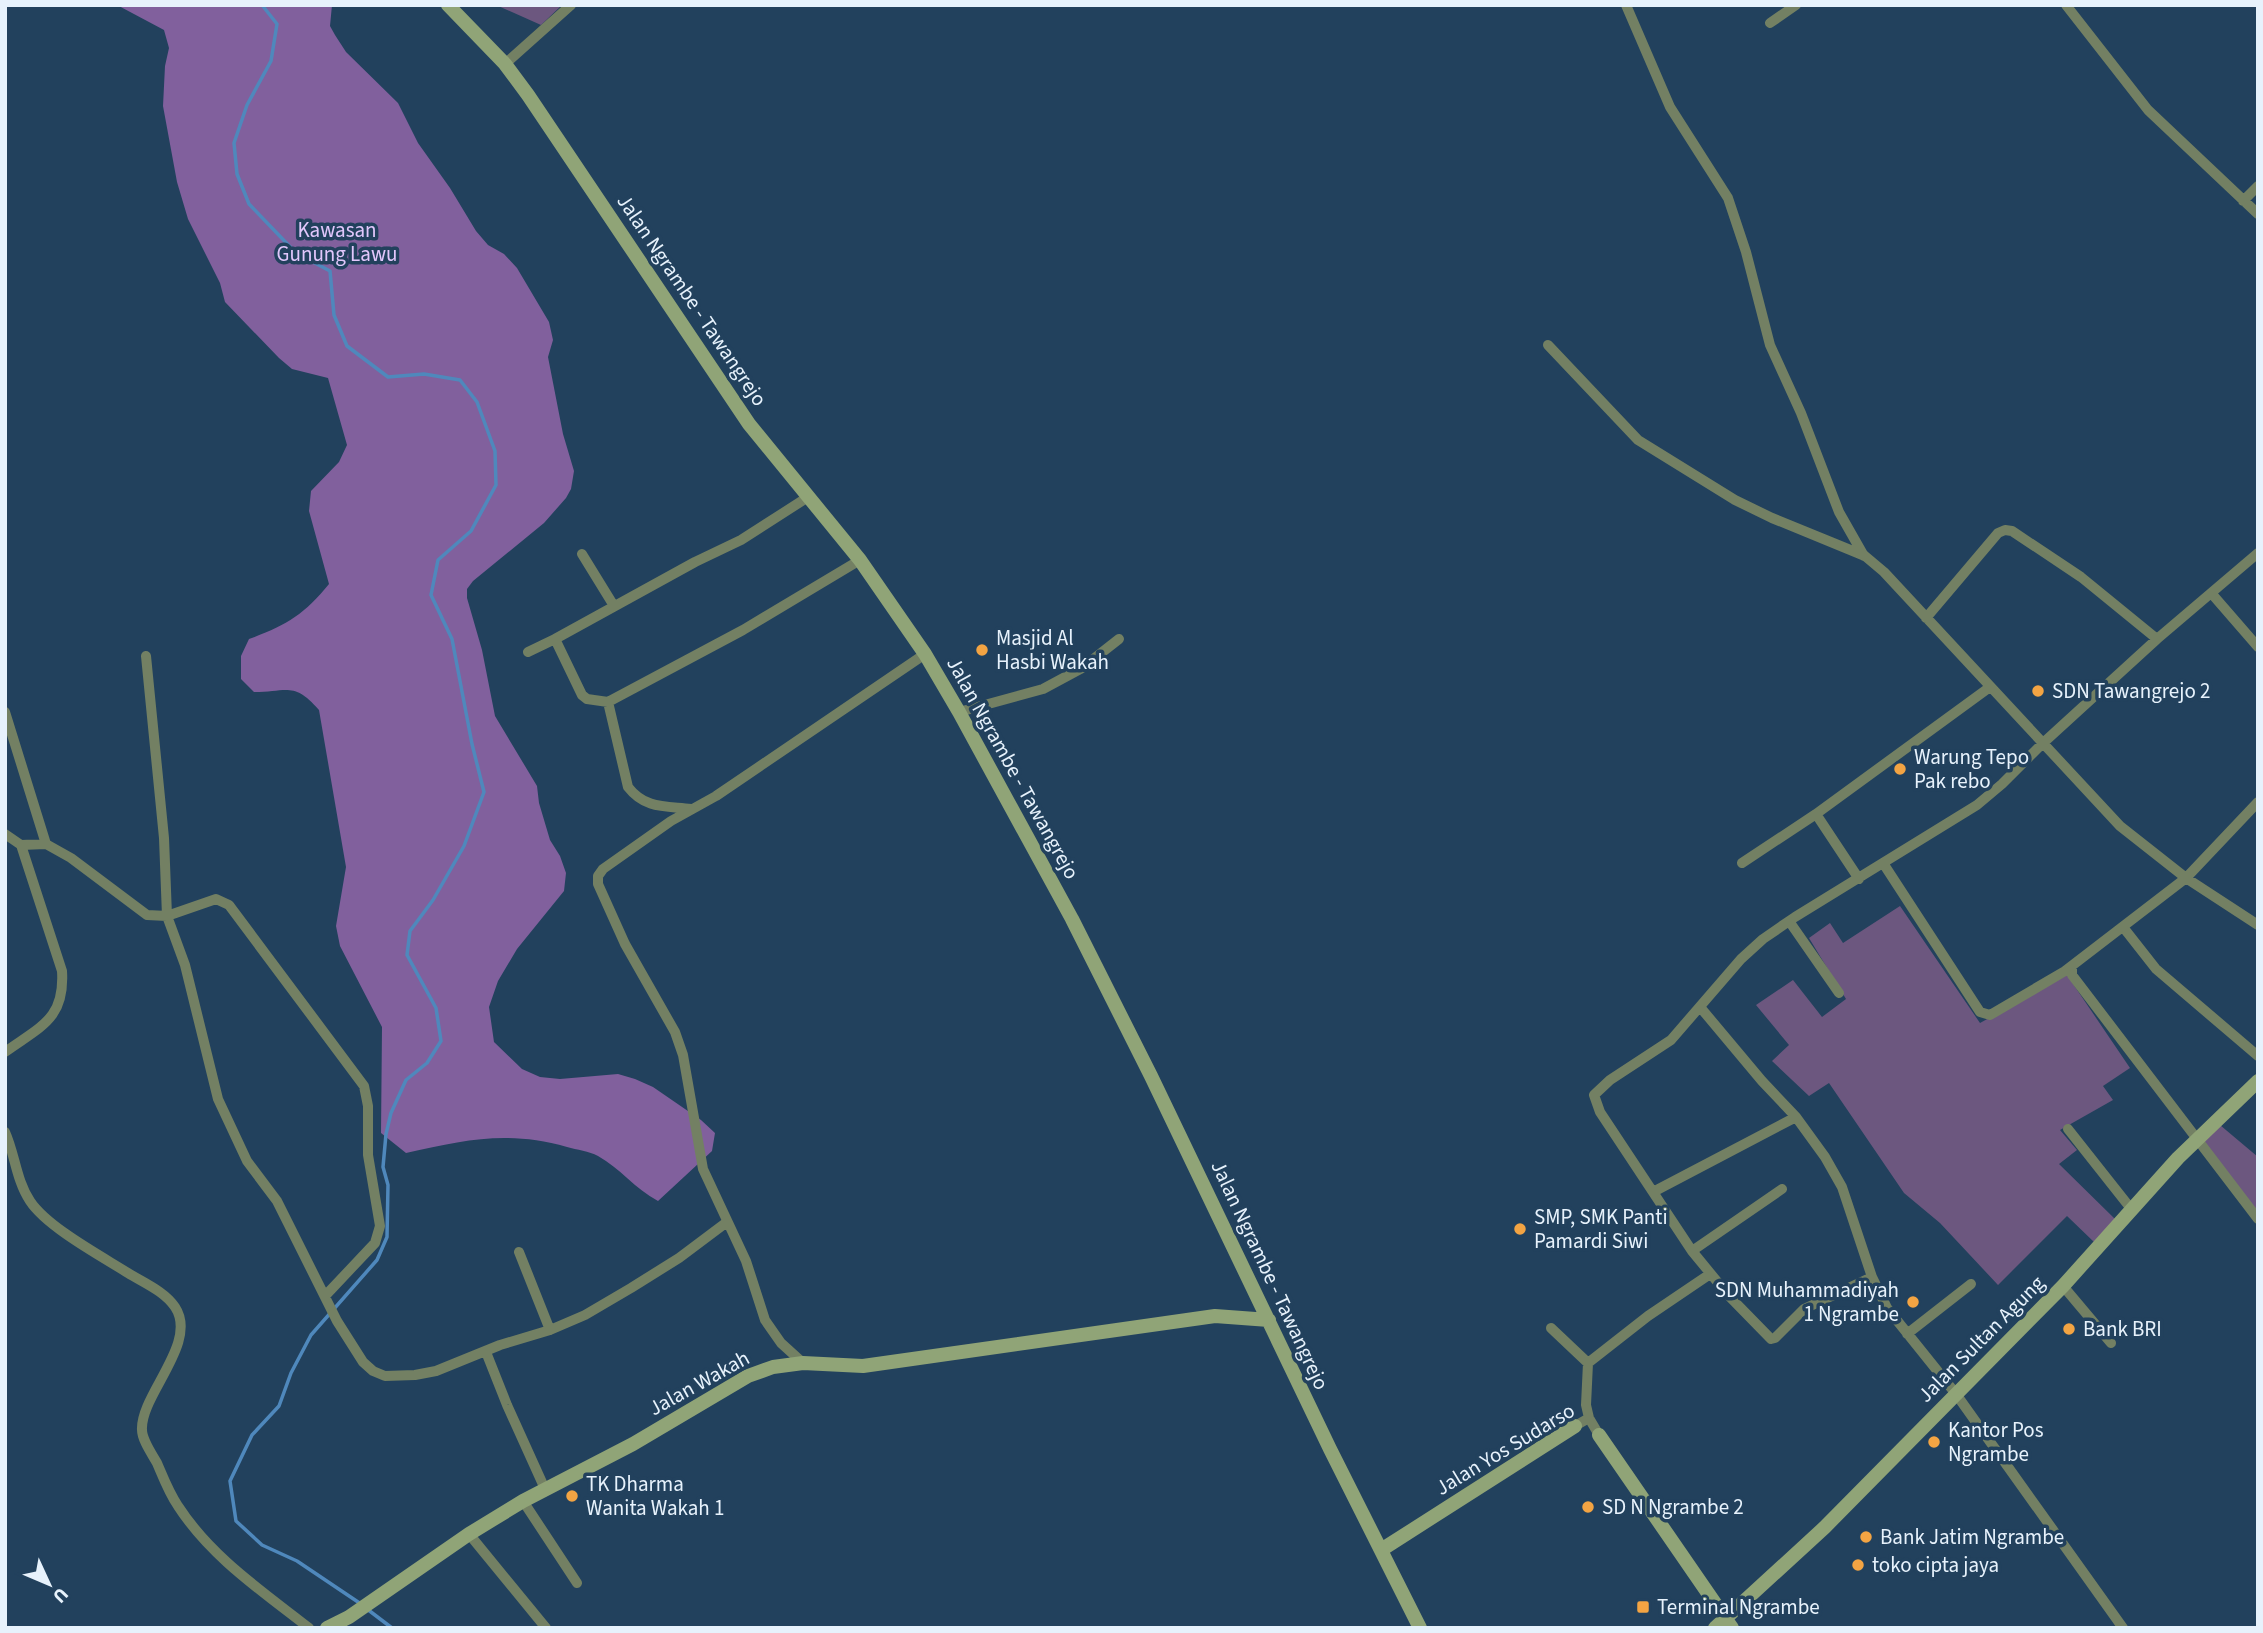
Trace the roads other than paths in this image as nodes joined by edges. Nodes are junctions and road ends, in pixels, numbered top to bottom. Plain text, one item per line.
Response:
1 (447, 5) edge
2 (571, 5) edge
3 (1626, 5) edge
4 (1796, 5) edge
5 (2066, 5) edge
6 (1770, 23) dead end
7 (505, 64) junction
8 (2258, 186) edge
9 (2243, 201) junction
10 (2258, 214) edge
11 (1548, 345) dead end
12 (808, 497) junction
13 (2258, 553) edge
14 (582, 554) dead end
15 (1865, 556) junction
16 (860, 560) junction
17 (2212, 594) junction
18 (614, 606) junction
19 (1926, 618) junction
20 (555, 639) junction
21 (1119, 639) dead end
22 (2157, 639) junction
23 (2258, 647) edge
24 (528, 652) dead end
25 (925, 654) junction
26 (146, 656) dead end
27 (1990, 687) junction
28 (608, 702) junction
29 (5, 712) edge
30 (959, 712) junction
31 (2042, 744) junction
32 (2258, 802) edge
33 (691, 809) junction
34 (1816, 814) junction
35 (5, 835) edge
36 (46, 844) junction
37 (21, 845) junction
38 (1742, 863) dead end
39 (1883, 863) junction
40 (2186, 878) junction
41 (1859, 879) junction
42 (167, 916) junction
43 (1789, 921) junction
44 (2258, 925) edge
45 (2123, 927) junction
46 (2071, 966) junction
47 (1839, 993) dead end
48 (1700, 1007) junction
49 (5, 1052) edge
50 (2258, 1056) edge
51 (2258, 1081) edge
52 (1797, 1117) junction
53 (2068, 1129) dead end
54 (5, 1132) edge
55 (2196, 1140) junction
56 (1782, 1189) dead end
57 (1653, 1192) junction
58 (2132, 1210) junction
59 (2258, 1219) edge
60 (727, 1222) junction
61 (1692, 1251) junction
62 (519, 1252) dead end
63 (1710, 1274) junction
64 (1872, 1277) junction
65 (1972, 1284) dead end
66 (2063, 1286) junction
67 (327, 1300) junction
68 (1269, 1320) junction
69 (1551, 1328) dead end
70 (550, 1330) junction
71 (1907, 1334) junction
72 (2111, 1343) dead end
73 (486, 1352) junction
74 (803, 1363) junction
75 (1588, 1363) junction
76 (1956, 1394) junction
77 (1589, 1418) junction
78 (1575, 1426) joint
79 (1599, 1435) joint
80 (545, 1489) junction
81 (523, 1501) junction
82 (469, 1534) junction
83 (1381, 1549) junction
84 (577, 1583) dead end
85 (1723, 1625) edge
86 (309, 1628) edge
87 (327, 1628) edge
88 (546, 1628) edge
89 (1420, 1628) edge
90 (2123, 1628) edge

1 - 7 main road, Jalan Ngrambe - Tawangrejo
2 - 7 street
3 - 15 street
4 - 6 street
5 - 9 street
7 - 12 main road, Jalan Ngrambe - Tawangrejo
8 - 9 street
9 - 10 street
11 - 15 street
12 - 16 main road, Jalan Ngrambe - Tawangrejo
12 - 18 street
13 - 17 street
14 - 18 street
15 - 19 street
16 - 25 main road, Jalan Ngrambe - Tawangrejo
16 - 28 street
17 - 22 street
17 - 23 street
18 - 20 street
19 - 22 street
19 - 27 street
20 - 24 street
20 - 28 street
21 - 30 street
22 - 31 street
25 - 30 main road, Jalan Ngrambe - Tawangrejo
25 - 33 street
26 - 42 street
27 - 31 street
27 - 34 street
28 - 33 street
29 - 36 street
30 - 68 main road, Jalan Ngrambe - Tawangrejo
31 - 39 street
31 - 40 street
32 - 40 street
33 - 60 street
34 - 38 street
34 - 41 street
35 - 37 street
36 - 37 street
36 - 42 street
37 - 49 street
39 - 41 street
39 - 46 street
40 - 44 street
40 - 45 street
41 - 43 street
42 - 67 street
42 - 67 street
43 - 47 street
43 - 48 street
45 - 46 street
45 - 50 street
46 - 55 street
48 - 52 street
48 - 57 street
51 - 55 main road, Jalan Sultan Agung
52 - 57 street
52 - 64 street
53 - 58 street
54 - 86 street
55 - 58 main road, Jalan Sultan Agung
55 - 59 street
56 - 61 street
57 - 61 street
58 - 66 main road, Jalan Sultan Agung
60 - 70 street
60 - 74 street
61 - 63 street
62 - 70 street
63 - 64 street
63 - 75 street
64 - 71 street
65 - 71 street
66 - 72 street
66 - 76 main road, Jalan Sultan Agung
67 - 73 street
68 - 74 main road, Jalan Wakah
68 - 83 main road, Jalan Ngrambe - Tawangrejo
69 - 75 street
70 - 73 street
71 - 76 street
73 - 80 street
74 - 80 main road, Jalan Wakah
75 - 77 street
76 - 85 main road, Jalan Sultan Agung
76 - 90 street
77 - 78 street, Jalan Yos Sudarso
77 - 79 street, Jalan Yos Sudarso
78 - 83 main road, Jalan Yos Sudarso
79 - 85 main road, Jalan Yos Sudarso
80 - 81 main road, Jalan Wakah
81 - 82 main road, Jalan Wakah
81 - 84 street
82 - 87 main road, Jalan Wakah
82 - 88 street
83 - 89 main road, Jalan Ngrambe - Tawangrejo

